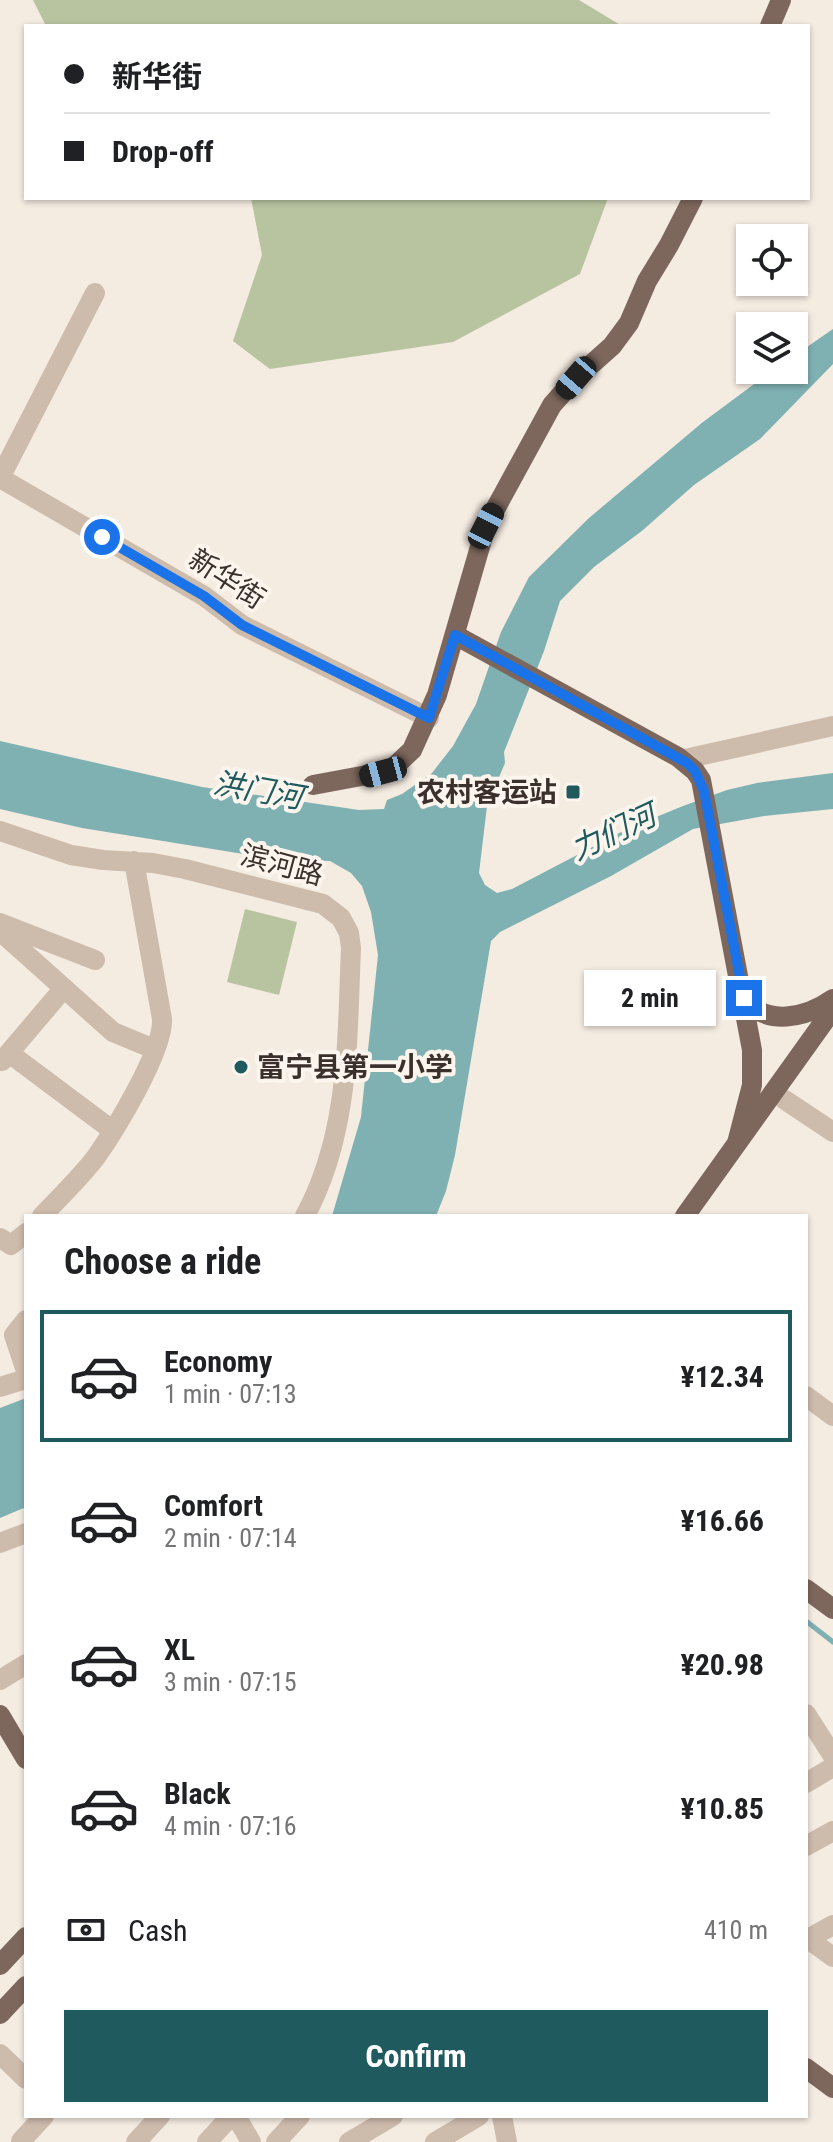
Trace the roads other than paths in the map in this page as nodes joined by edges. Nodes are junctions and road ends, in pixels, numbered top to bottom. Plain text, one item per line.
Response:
1 (781, 0) edge
2 (771, 24) edge
3 (692, 200) edge
4 (95, 293) dead end
5 (0, 478) edge
6 (455, 635) junction
7 (429, 718) junction
8 (833, 726) edge
9 (685, 759) dead end
10 (313, 785) dead end
11 (0, 831) edge
12 (134, 861) junction
13 (0, 923) edge
14 (0, 931) edge
15 (95, 960) dead end
16 (64, 988) junction
17 (744, 998) junction
18 (833, 999) edge
19 (833, 1009) edge
20 (779, 1016) junction
21 (750, 1033) junction
22 (808, 1044) junction
23 (154, 1049) junction
24 (4, 1058) edge
25 (753, 1066) junction
26 (785, 1077) junction
27 (785, 1100) dead end
28 (112, 1130) junction
29 (833, 1132) edge
30 (737, 1143) junction
31 (44, 1214) edge
32 (306, 1214) edge
33 (686, 1214) edge
34 (24, 1235) edge
35 (0, 1238) edge
36 (24, 1322) edge
37 (24, 1365) edge
38 (24, 1380) edge
39 (0, 1387) edge
40 (808, 1397) edge
41 (833, 1416) edge
42 (24, 1534) edge
43 (0, 1543) edge
44 (808, 1590) edge
45 (833, 1609) edge
46 (24, 1665) edge
47 (0, 1680) edge
48 (2, 1722) edge
49 (809, 1726) edge
50 (24, 1756) edge
51 (833, 1756) edge
52 (833, 1767) edge
53 (808, 1782) edge
54 (833, 1831) edge
55 (808, 1845) edge
56 (833, 1925) edge
57 (808, 1938) edge
58 (24, 1939) edge
59 (808, 1940) edge
60 (833, 1957) edge
61 (0, 1965) edge
62 (23, 1996) edge
63 (0, 2014) edge
64 (0, 2054) edge
65 (808, 2069) edge
66 (24, 2077) edge
67 (833, 2088) edge
68 (42, 2118) edge
69 (232, 2118) edge
70 (235, 2118) edge
71 (298, 2118) edge
72 (364, 2118) edge
73 (390, 2118) edge
74 (476, 2118) edge
75 (502, 2118) edge
76 (153, 2119) edge
77 (21, 2141) edge
78 (136, 2142) edge
79 (207, 2142) edge
80 (251, 2142) edge
81 (276, 2142) edge
82 (342, 2142) edge
83 (349, 2142) edge
84 (435, 2142) edge
85 (507, 2142) edge

1 - 2 main road
3 - 6 main road
4 - 5 street
5 - 7 street, 新华街
6 - 7 main road
6 - 17 main road
7 - 10 main road
8 - 9 street
11 - 12 street, 滨河路
12 - 23 street
12 - 32 street, 滨河路
13 - 15 street
14 - 16 street
16 - 23 street
16 - 24 street
17 - 20 main road
17 - 21 main road
18 - 20 main road
19 - 22 main road
20 - 21 main road
20 - 22 main road
21 - 25 main road
22 - 26 main road
23 - 28 street
24 - 28 street
25 - 26 main road
25 - 30 main road
26 - 30 main road
27 - 29 street
28 - 31 street
30 - 33 main road
34 - 35 street
36 - 37 street
38 - 39 street
40 - 41 street
42 - 43 street
44 - 45 main road
46 - 47 street
48 - 50 main road
49 - 51 street
52 - 53 street
54 - 55 street
56 - 57 street
58 - 61 main road
59 - 60 street
62 - 63 main road
64 - 66 street
65 - 67 main road
68 - 77 street
69 - 79 street
70 - 80 street
71 - 81 street
72 - 82 street
73 - 83 street
74 - 84 street
75 - 85 street
76 - 78 street

